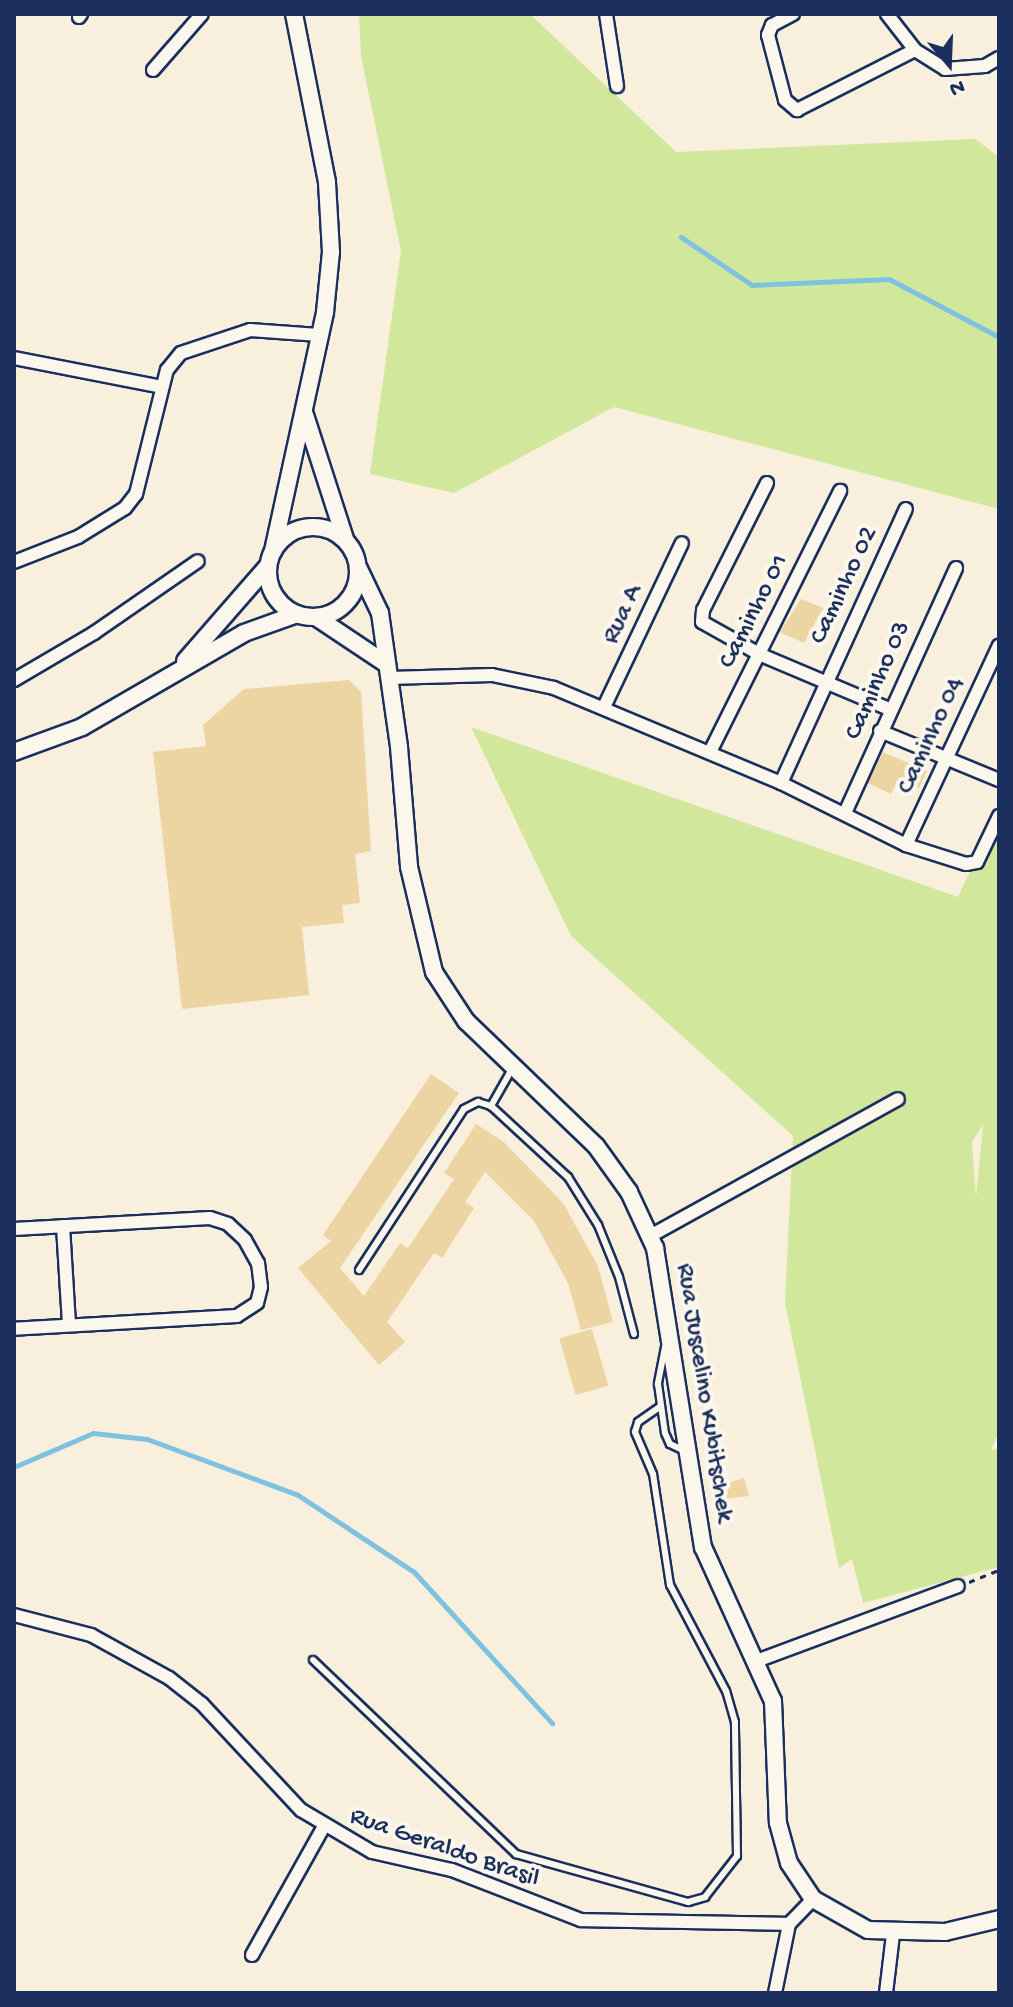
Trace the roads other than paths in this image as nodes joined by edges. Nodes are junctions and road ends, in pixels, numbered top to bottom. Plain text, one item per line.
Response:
1 (202, 14) edge
2 (294, 14) edge
3 (606, 14) edge
4 (793, 14) edge
5 (887, 14) edge
6 (915, 50) junction
7 (999, 58) edge
8 (153, 70) dead end
9 (617, 86) dead end
10 (319, 335) junction
11 (14, 358) edge
12 (162, 387) junction
13 (304, 409) junction
14 (767, 483) dead end
15 (840, 491) dead end
16 (906, 509) dead end
17 (345, 539) junction
18 (682, 543) dead end
19 (271, 558) junction
20 (198, 561) dead end
21 (14, 562) edge
22 (956, 568) dead end
23 (359, 569) junction
24 (297, 614) junction
25 (316, 617) junction
26 (999, 646) edge
27 (759, 654) junction
28 (387, 670) junction
29 (169, 676) junction
30 (14, 680) edge
31 (825, 682) junction
32 (605, 705) junction
33 (889, 709) junction
34 (880, 731) junction
35 (14, 752) edge
36 (710, 752) junction
37 (947, 756) junction
38 (999, 780) edge
39 (781, 783) junction
40 (845, 813) junction
41 (999, 816) edge
42 (906, 845) junction
43 (514, 1066) junction
44 (898, 1099) dead end
45 (491, 1106) junction
46 (63, 1226) junction
47 (14, 1229) edge
48 (650, 1236) junction
49 (359, 1270) dead end
50 (69, 1323) junction
51 (670, 1328) junction
52 (14, 1329) edge
53 (634, 1334) dead end
54 (661, 1406) junction
55 (688, 1453) junction
56 (958, 1586) road end
57 (14, 1615) edge
58 (313, 1660) dead end
59 (759, 1660) junction
60 (323, 1828) junction
61 (813, 1899) junction
62 (999, 1919) edge
63 (789, 1924) junction
64 (893, 1934) junction
65 (252, 1955) dead end
66 (775, 1993) edge
67 (886, 1993) edge

1 - 8 street
2 - 10 main road
3 - 9 street
4 - 6 street
5 - 6 street
6 - 7 street
10 - 12 street
10 - 13 main road
11 - 12 street
12 - 21 street
13 - 17 main road
13 - 19 main road
14 - 27 street
15 - 27 street, Caminho 01
16 - 31 street, Caminho 02
17 - 19 main road
17 - 23 main road
18 - 32 street, Rua A
19 - 24 main road
19 - 29 main road
20 - 30 street
22 - 33 street, Caminho 03
23 - 25 main road
23 - 28 main road, Rua Juscelino Kubitschek
24 - 25 main road
24 - 29 main road
25 - 28 main road
26 - 37 street, Caminho 04
27 - 31 street
27 - 36 street, Caminho 01
28 - 32 street
28 - 43 main road, Rua Juscelino Kubitschek
29 - 35 main road
31 - 33 street
31 - 39 street, Caminho 02
32 - 36 street
33 - 34 street, Caminho 03
34 - 37 street
34 - 40 street, Caminho 03
36 - 39 street
37 - 38 street
37 - 42 street, Caminho 04
39 - 40 street
40 - 42 street
41 - 42 street
43 - 45 lane
43 - 48 main road, Rua Juscelino Kubitschek
44 - 48 street
45 - 49 lane
45 - 53 lane
46 - 47 street
46 - 50 street
46 - 50 street
48 - 51 main road, Rua Juscelino Kubitschek
50 - 52 street
51 - 54 lane
51 - 55 main road, Rua Juscelino Kubitschek
54 - 55 lane
54 - 58 lane
55 - 59 main road, Rua Juscelino Kubitschek
56 - 59 street
57 - 60 street, Rua Geraldo Brasil
59 - 61 main road, Rua Juscelino Kubitschek
60 - 63 street, Rua Geraldo Brasil
60 - 65 street
61 - 63 street
61 - 64 main road, Rua Juscelino Kubitschek
62 - 64 main road, Rua Juscelino Kubitschek
63 - 66 street
64 - 67 street

